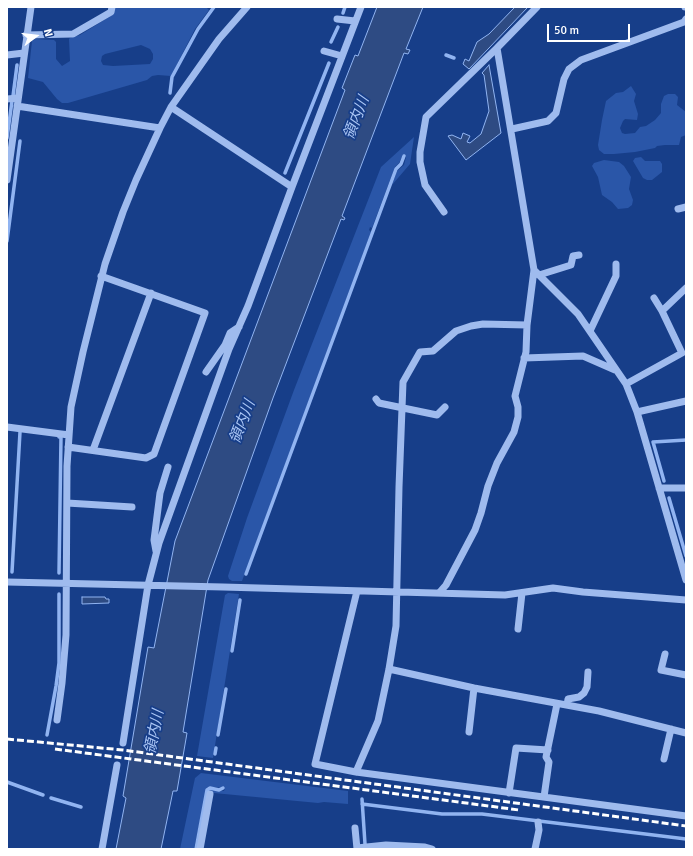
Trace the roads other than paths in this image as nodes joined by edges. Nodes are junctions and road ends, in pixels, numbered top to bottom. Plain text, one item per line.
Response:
1 (31, 7) edge
2 (112, 7) edge
3 (247, 7) edge
4 (361, 7) edge
5 (537, 7) edge
6 (338, 19) dead end
7 (356, 21) junction
8 (685, 23) edge
9 (26, 35) junction
10 (498, 48) junction
11 (324, 51) dead end
12 (24, 53) junction
13 (7, 55) edge
14 (342, 56) junction
15 (7, 99) edge
16 (17, 102) junction
17 (171, 107) junction
18 (160, 128) junction
19 (512, 129) junction
20 (7, 180) edge
21 (292, 187) junction
22 (444, 212) dead end
23 (579, 255) dead end
24 (616, 264) dead end
25 (537, 273) junction
26 (101, 276) junction
27 (686, 288) edge
28 (151, 294) junction
29 (654, 298) dead end
30 (662, 311) junction
31 (527, 325) junction
32 (239, 327) junction
33 (590, 331) junction
34 (684, 356) edge
35 (524, 358) junction
36 (617, 371) junction
37 (206, 372) dead end
38 (626, 384) junction
39 (376, 399) dead end
40 (686, 401) edge
41 (445, 406) dead end
42 (402, 408) junction
43 (638, 412) junction
44 (7, 427) edge
45 (69, 435) junction
46 (68, 447) junction
47 (93, 450) junction
48 (168, 467) dead end
49 (660, 488) junction
50 (686, 488) edge
51 (67, 503) junction
52 (132, 507) dead end
53 (157, 553) junction
54 (686, 580) edge
55 (7, 582) edge
56 (66, 583) junction
57 (148, 585) junction
58 (356, 591) junction
59 (397, 592) junction
60 (439, 593) junction
61 (522, 593) junction
62 (686, 600) edge
63 (518, 628) dead end
64 (665, 654) dead end
65 (389, 669) junction
66 (588, 672) dead end
67 (686, 675) edge
68 (474, 688) junction
69 (557, 704) junction
70 (567, 705) junction
71 (57, 720) dead end
72 (671, 729) junction
73 (469, 732) dead end
74 (686, 733) edge
75 (123, 744) dead end
76 (548, 750) junction
77 (664, 759) dead end
78 (118, 765) dead end
79 (356, 772) junction
80 (508, 793) junction
81 (210, 794) dead end
82 (544, 797) junction
83 (686, 816) edge
84 (538, 822) dead end
85 (355, 828) dead end
86 (357, 848) edge
87 (102, 849) edge
88 (200, 849) edge
89 (432, 849) edge
90 (535, 849) edge

1 - 9 street
2 - 9 street
3 - 17 street
4 - 7 street
5 - 10 street
6 - 7 street
7 - 14 street
8 - 19 street
9 - 12 street
10 - 19 street
10 - 22 street
11 - 14 street
12 - 13 street
12 - 16 street
14 - 21 street
15 - 16 street
16 - 18 street
16 - 20 street
17 - 18 street
17 - 21 street
18 - 26 street
19 - 25 street
21 - 32 street
23 - 25 street
24 - 33 street
25 - 31 street
25 - 33 street
26 - 28 street
26 - 45 street
27 - 30 street
28 - 47 street
28 - 47 street
29 - 30 street
30 - 34 street
31 - 35 street
31 - 42 street
32 - 37 street
32 - 53 street
33 - 36 street
34 - 38 street
35 - 36 street
35 - 60 street
36 - 38 street
38 - 43 street
39 - 42 street
40 - 43 street
41 - 42 street
42 - 59 street
43 - 49 street
44 - 45 street
45 - 46 street
46 - 47 street
46 - 51 street
48 - 53 street
49 - 50 street
49 - 54 street
51 - 52 street
51 - 56 street
53 - 57 street
55 - 56 street
56 - 57 street
56 - 71 street
57 - 58 street
57 - 75 street
58 - 59 street
58 - 79 street
59 - 60 street
59 - 65 street
60 - 61 street
61 - 62 street
61 - 63 street
64 - 67 street
65 - 68 street
65 - 79 street
66 - 70 street
68 - 69 street
68 - 73 street
69 - 70 street
69 - 76 street
70 - 72 street
72 - 74 street
72 - 77 street
76 - 80 street
76 - 82 street
78 - 87 street
79 - 80 street
80 - 82 street
81 - 88 street
82 - 83 street
84 - 90 street
85 - 86 street
86 - 89 street

